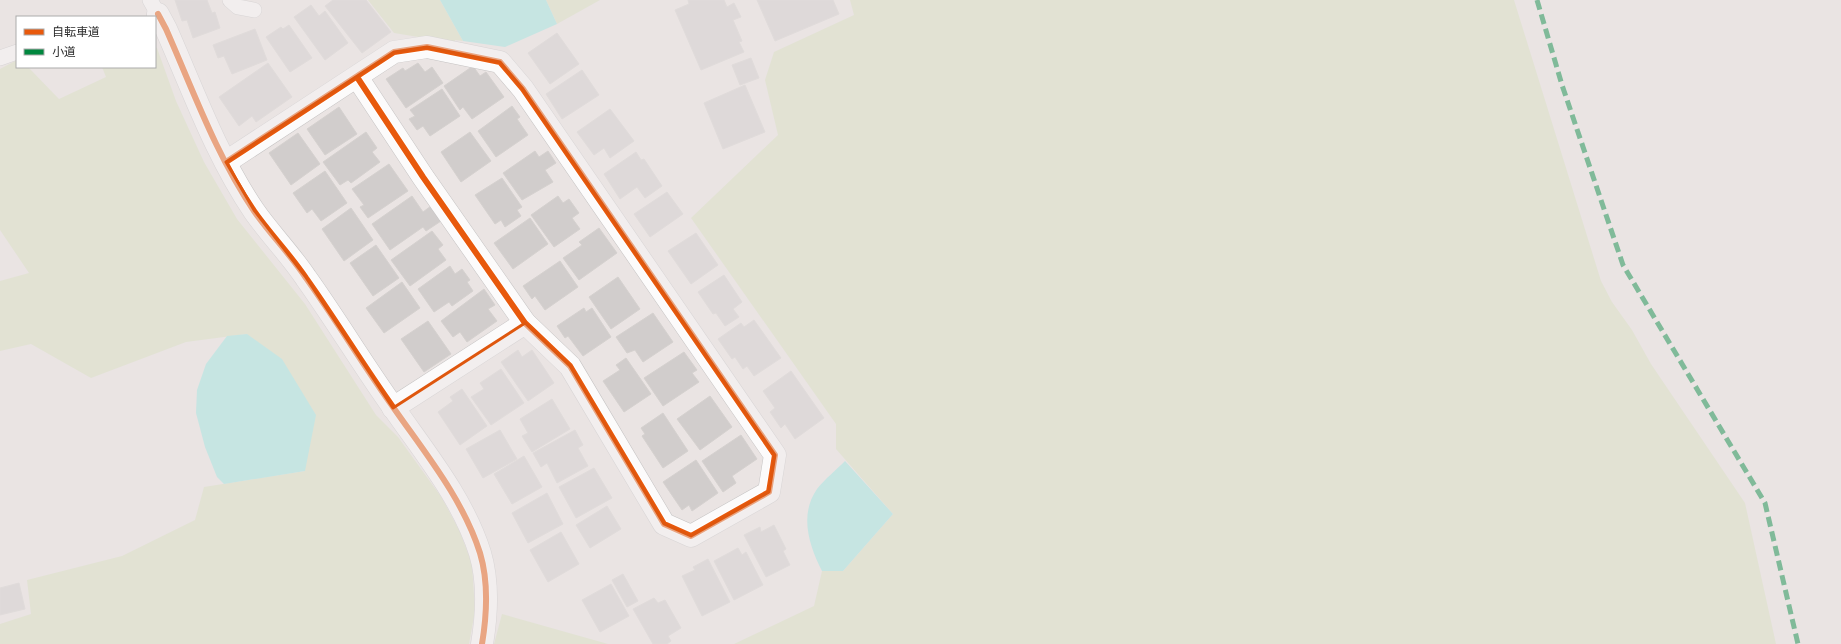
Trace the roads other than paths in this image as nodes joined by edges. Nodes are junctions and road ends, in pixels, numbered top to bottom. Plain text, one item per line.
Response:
1 (230, 0) edge
2 (154, 10) edge
3 (254, 10) dead end
4 (16, 52) edge
5 (0, 58) edge
6 (357, 77) junction
7 (226, 162) junction
8 (525, 323) junction
9 (393, 408) junction
10 (482, 644) edge

1 - 3 lane
2 - 7 street
4 - 5 lane
6 - 7 street
6 - 8 street
6 - 8 street
7 - 9 street
8 - 9 street
9 - 10 street

